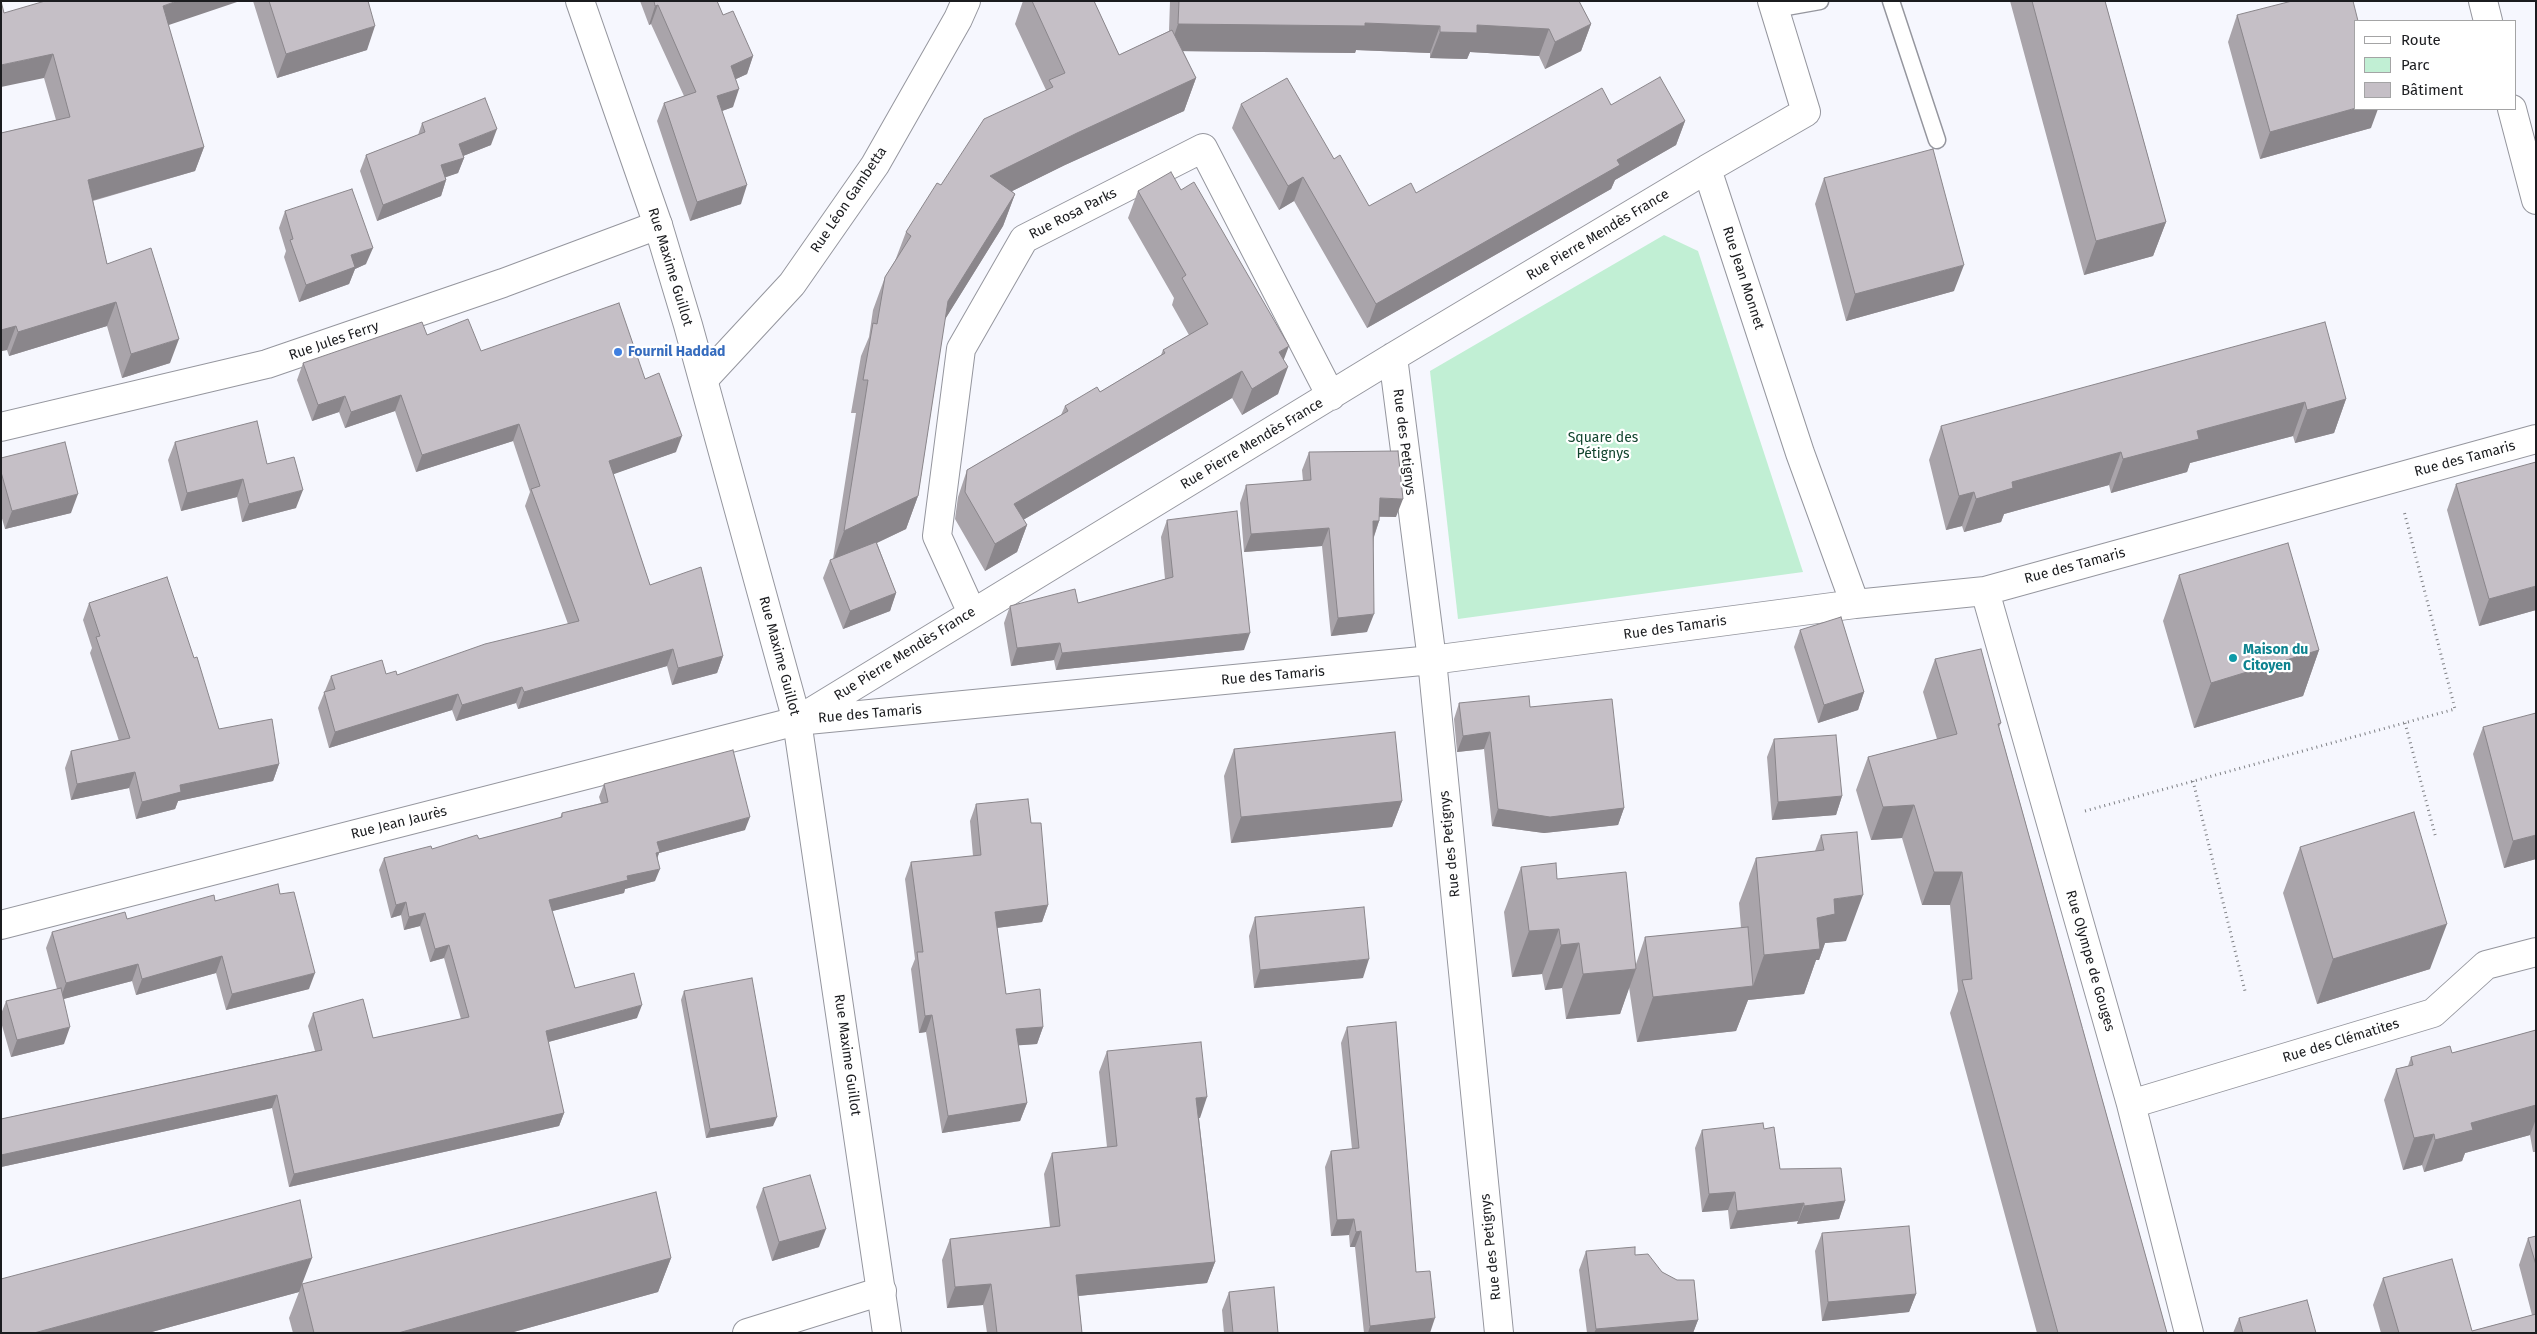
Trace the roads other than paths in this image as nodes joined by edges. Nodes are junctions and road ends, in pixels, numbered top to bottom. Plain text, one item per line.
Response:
1 (580, 1) edge
2 (966, 1) edge
3 (1820, 1) edge
4 (1891, 1) edge
5 (2483, 1) edge
6 (1774, 5) edge
7 (2488, 20) edge
8 (2512, 110) edge
9 (1937, 140) dead end
10 (1707, 169) junction
11 (2536, 200) edge
12 (658, 225) junction
13 (1393, 357) junction
14 (704, 379) junction
15 (1331, 396) junction
16 (1, 427) edge
17 (2536, 440) edge
18 (1985, 591) junction
19 (1855, 604) junction
20 (972, 613) junction
21 (1432, 660) junction
22 (797, 721) junction
23 (1, 925) edge
24 (2536, 952) edge
25 (2131, 1104) junction
26 (882, 1291) junction
27 (747, 1333) edge
28 (886, 1333) edge
29 (1499, 1333) edge
30 (2189, 1333) edge

1 - 12 street, Rue Maxime Guillot
2 - 14 street, Rue Léon Gambetta
3 - 6 lane
4 - 9 lane
5 - 7 street
6 - 10 street
8 - 11 street
10 - 13 street, Rue Pierre Mendès France
10 - 19 street, Rue Jean Monnet
12 - 14 street, Rue Maxime Guillot
12 - 16 street, Rue Jules Ferry
13 - 15 street, Rue Pierre Mendès France
13 - 21 street, Rue des Petignys
14 - 22 street, Rue Maxime Guillot
15 - 20 street, Rue Pierre Mendès France
15 - 20 street, Rue Rosa Parks
17 - 18 street, Rue des Tamaris
18 - 19 street, Rue des Tamaris
18 - 25 street, Rue Olympe de Gouges
19 - 21 street, Rue des Tamaris
20 - 22 street, Rue Pierre Mendès France
21 - 22 street, Rue des Tamaris
21 - 29 street, Rue des Petignys
22 - 23 street, Rue Jean Jaurès
22 - 26 street, Rue Maxime Guillot
24 - 25 street, Rue des Clématites
25 - 30 street, Rue Olympe de Gouges
26 - 27 street
26 - 28 street, Rue Maxime Guillot

